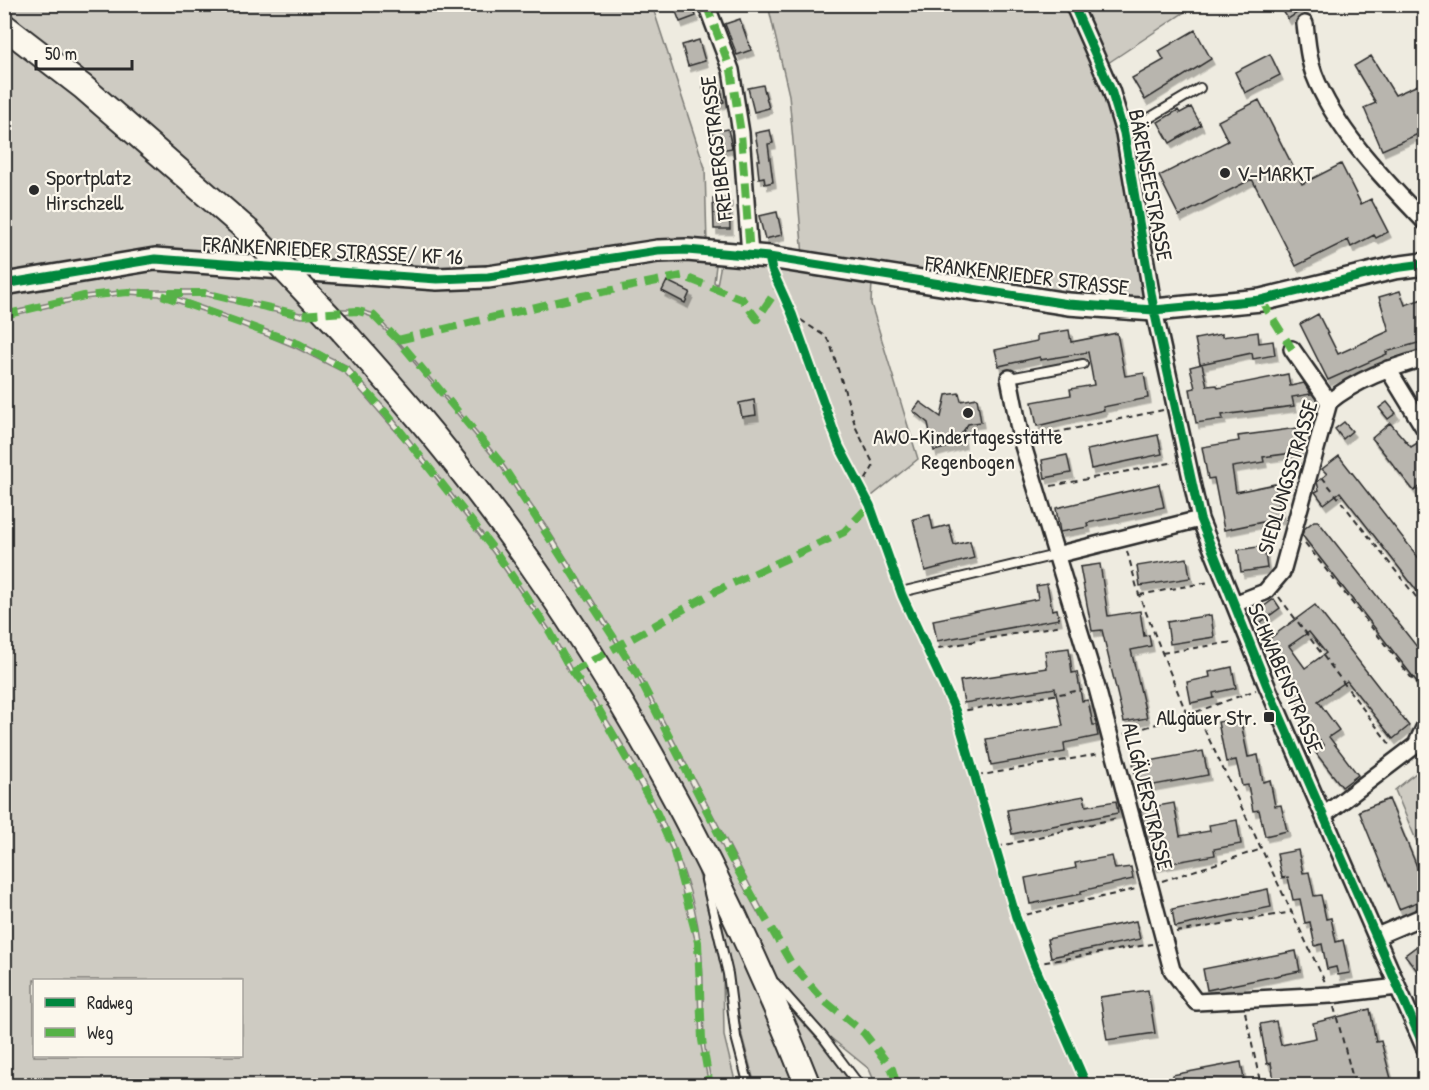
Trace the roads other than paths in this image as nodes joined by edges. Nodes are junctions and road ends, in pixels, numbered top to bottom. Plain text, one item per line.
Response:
1 (706, 4) edge
2 (1073, 4) edge
3 (1305, 24) dead end
4 (4, 26) edge
5 (1200, 88) dead end
6 (1124, 133) junction
7 (1425, 221) edge
8 (658, 250) joint
9 (750, 255) junction
10 (1425, 264) edge
11 (4, 284) edge
12 (1154, 310) junction
13 (1292, 349) dead end
14 (1425, 358) edge
15 (1083, 364) dead end
16 (1388, 369) junction
17 (1009, 378) joint
18 (1329, 402) junction
19 (1425, 428) edge
20 (1200, 519) junction
21 (1056, 555) junction
22 (901, 592) dead end
23 (1234, 604) junction
24 (1425, 728) edge
25 (1324, 815) junction
26 (697, 837) junction
27 (1425, 915) edge
28 (1377, 936) junction
29 (755, 960) junction
30 (1397, 987) junction
31 (1425, 1047) edge
32 (750, 1086) edge
33 (808, 1086) edge
34 (860, 1086) edge

1 - 9 street, FREIBERGSTRASSE
2 - 6 street, BÄRENSEESTRASSE
3 - 7 street
4 - 26 main road, bridge
5 - 6 lane
6 - 12 street, BÄRENSEESTRASSE
8 - 9 street, FRANKENRIEDER STRASSE
8 - 11 street, FRANKENRIEDER STRASSE/ KF 16
9 - 12 street, FRANKENRIEDER STRASSE
10 - 12 street, FRANKENRIEDER STRASSE
12 - 20 street, SCHWABENSTRASSE
13 - 18 street
14 - 16 street, SIEDLUNGSSTRASSE
15 - 17 lane
16 - 18 street, SIEDLUNGSSTRASSE
16 - 19 street
17 - 21 street, ALLGÄUERSTRASSE
18 - 23 street, SIEDLUNGSSTRASSE
20 - 21 street
20 - 23 street, SCHWABENSTRASSE
21 - 22 lane
21 - 30 street, ALLGÄUERSTRASSE
23 - 25 street, SCHWABENSTRASSE
24 - 25 street
25 - 28 street, SCHWABENSTRASSE
26 - 29 main road
26 - 32 lane
27 - 28 street
28 - 30 street, SCHWABENSTRASSE
29 - 33 main road
29 - 34 lane
30 - 31 street, SCHWABENSTRASSE

